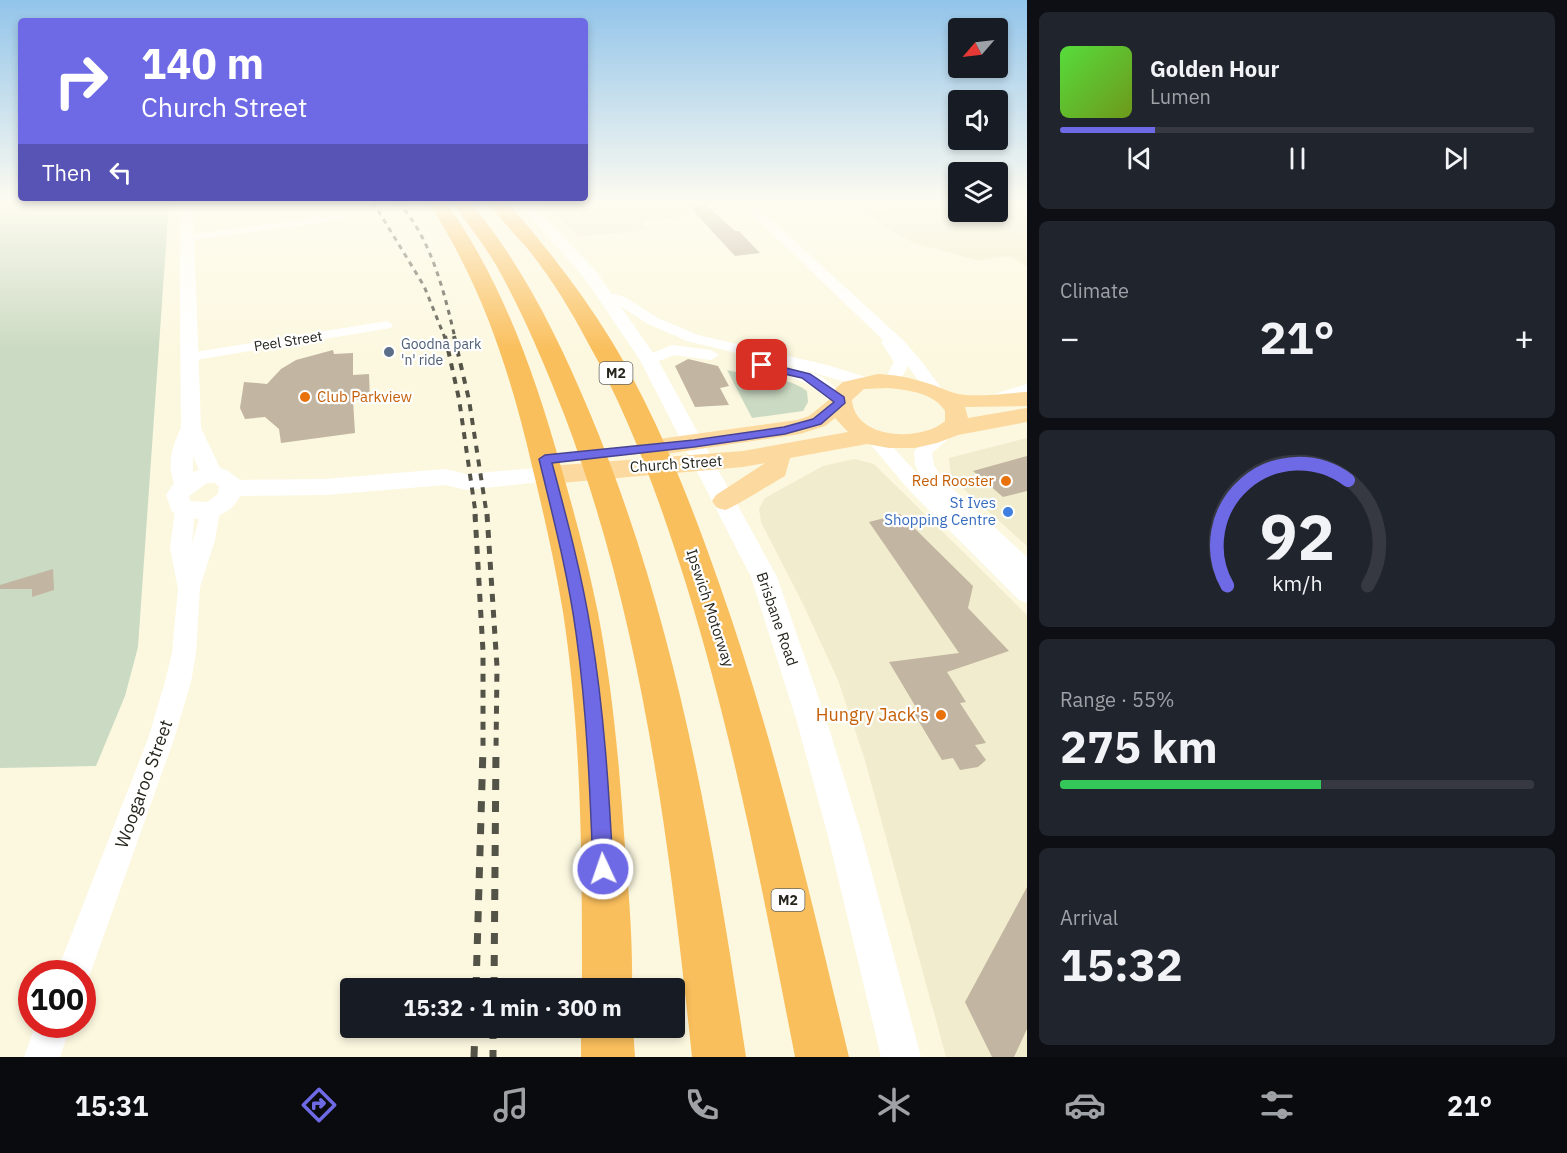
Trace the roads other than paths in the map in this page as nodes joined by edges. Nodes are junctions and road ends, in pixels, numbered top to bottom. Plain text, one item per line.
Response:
1 (186, 251) edge
2 (469, 251) edge
3 (497, 251) edge
4 (539, 251) edge
5 (570, 251) edge
6 (797, 251) edge
7 (606, 296) junction
8 (387, 325) dead end
9 (880, 330) junction
10 (189, 357) junction
11 (649, 360) junction
12 (892, 381) junction
13 (866, 383) junction
14 (1027, 389) edge
15 (940, 395) junction
16 (1027, 399) edge
17 (994, 400) junction
18 (840, 401) junction
19 (1027, 415) edge
20 (191, 428) junction
21 (950, 431) junction
22 (871, 437) junction
23 (698, 452) junction
24 (779, 454) junction
25 (547, 467) junction
26 (212, 475) junction
27 (186, 484) junction
28 (232, 488) junction
29 (725, 501) junction
30 (184, 510) junction
31 (210, 510) junction
32 (1027, 570) edge
33 (189, 589) junction
34 (1027, 594) edge
35 (78, 960) edge
36 (607, 978) edge
37 (49, 1038) edge
38 (607, 1038) edge
39 (42, 1057) edge
40 (608, 1057) edge
41 (719, 1057) edge
42 (822, 1057) edge
43 (902, 1057) edge

1 - 10 main road
2 - 25 highway
3 - 41 highway
4 - 42 highway, Ipswich Motorway / M2
5 - 7 main road, Brisbane Road
6 - 9 street
7 - 11 main road, Brisbane Road
7 - 13 street
8 - 10 street, Peel Street
9 - 12 street
9 - 15 street
10 - 20 main road
11 - 18 street
11 - 23 main road, Brisbane Road
12 - 13 main road
12 - 15 main road
13 - 18 main road, Church Street
14 - 17 street
15 - 17 main road
15 - 21 main road
16 - 17 main road
18 - 22 main road
18 - 23 main road, Church Street
19 - 21 main road, Church Street
20 - 26 main road
20 - 27 main road
21 - 22 main road, Church Street
21 - 32 street
22 - 24 main road, Church Street
22 - 34 street
23 - 24 main road, Church Street
23 - 25 main road, Church Street
23 - 29 main road, Brisbane Road
24 - 29 main road
25 - 28 main road, Church Street
25 - 36 highway
26 - 27 main road
26 - 28 main road
27 - 30 main road
28 - 31 main road
29 - 43 main road, Brisbane Road
30 - 31 main road
30 - 33 street, Woogaroo Street
31 - 33 street, Woogaroo Street
33 - 35 street, Woogaroo Street
37 - 39 street
38 - 40 highway

